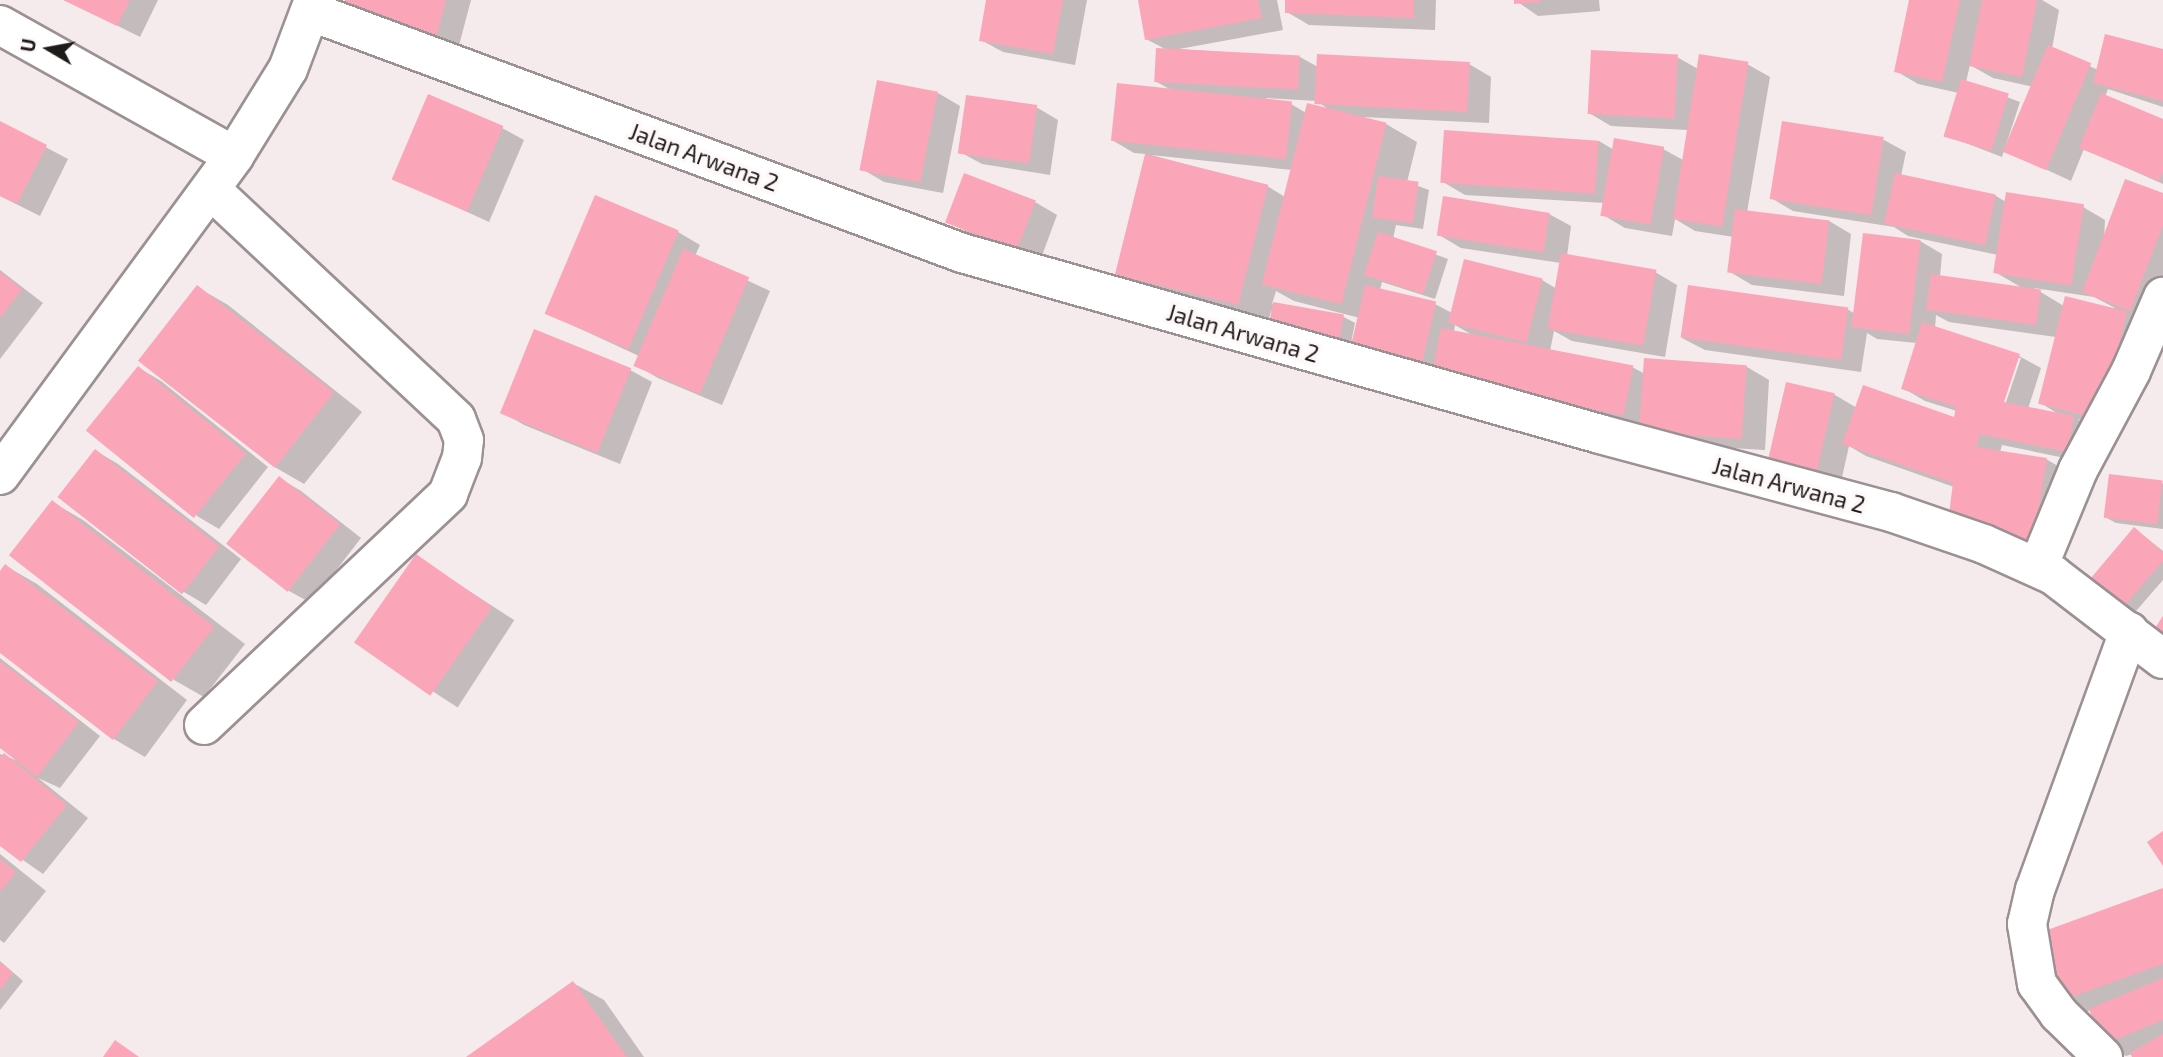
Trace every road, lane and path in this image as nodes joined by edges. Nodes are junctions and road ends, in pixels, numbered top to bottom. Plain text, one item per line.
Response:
1 (313, 6) edge
2 (0, 25) edge
3 (234, 156) junction
4 (211, 190) junction
5 (2163, 297) edge
6 (0, 475) edge
7 (2038, 567) junction
8 (2129, 632) junction
9 (2163, 659) edge
10 (204, 725) dead end
11 (2103, 1057) edge

1 - 3 street
1 - 7 street, Jalan Arwana 2
2 - 3 street
3 - 4 street
4 - 6 street
4 - 10 street
5 - 7 street
7 - 8 street, Jalan Arwana 2
8 - 9 street, Jalan Arwana 2
8 - 11 street

